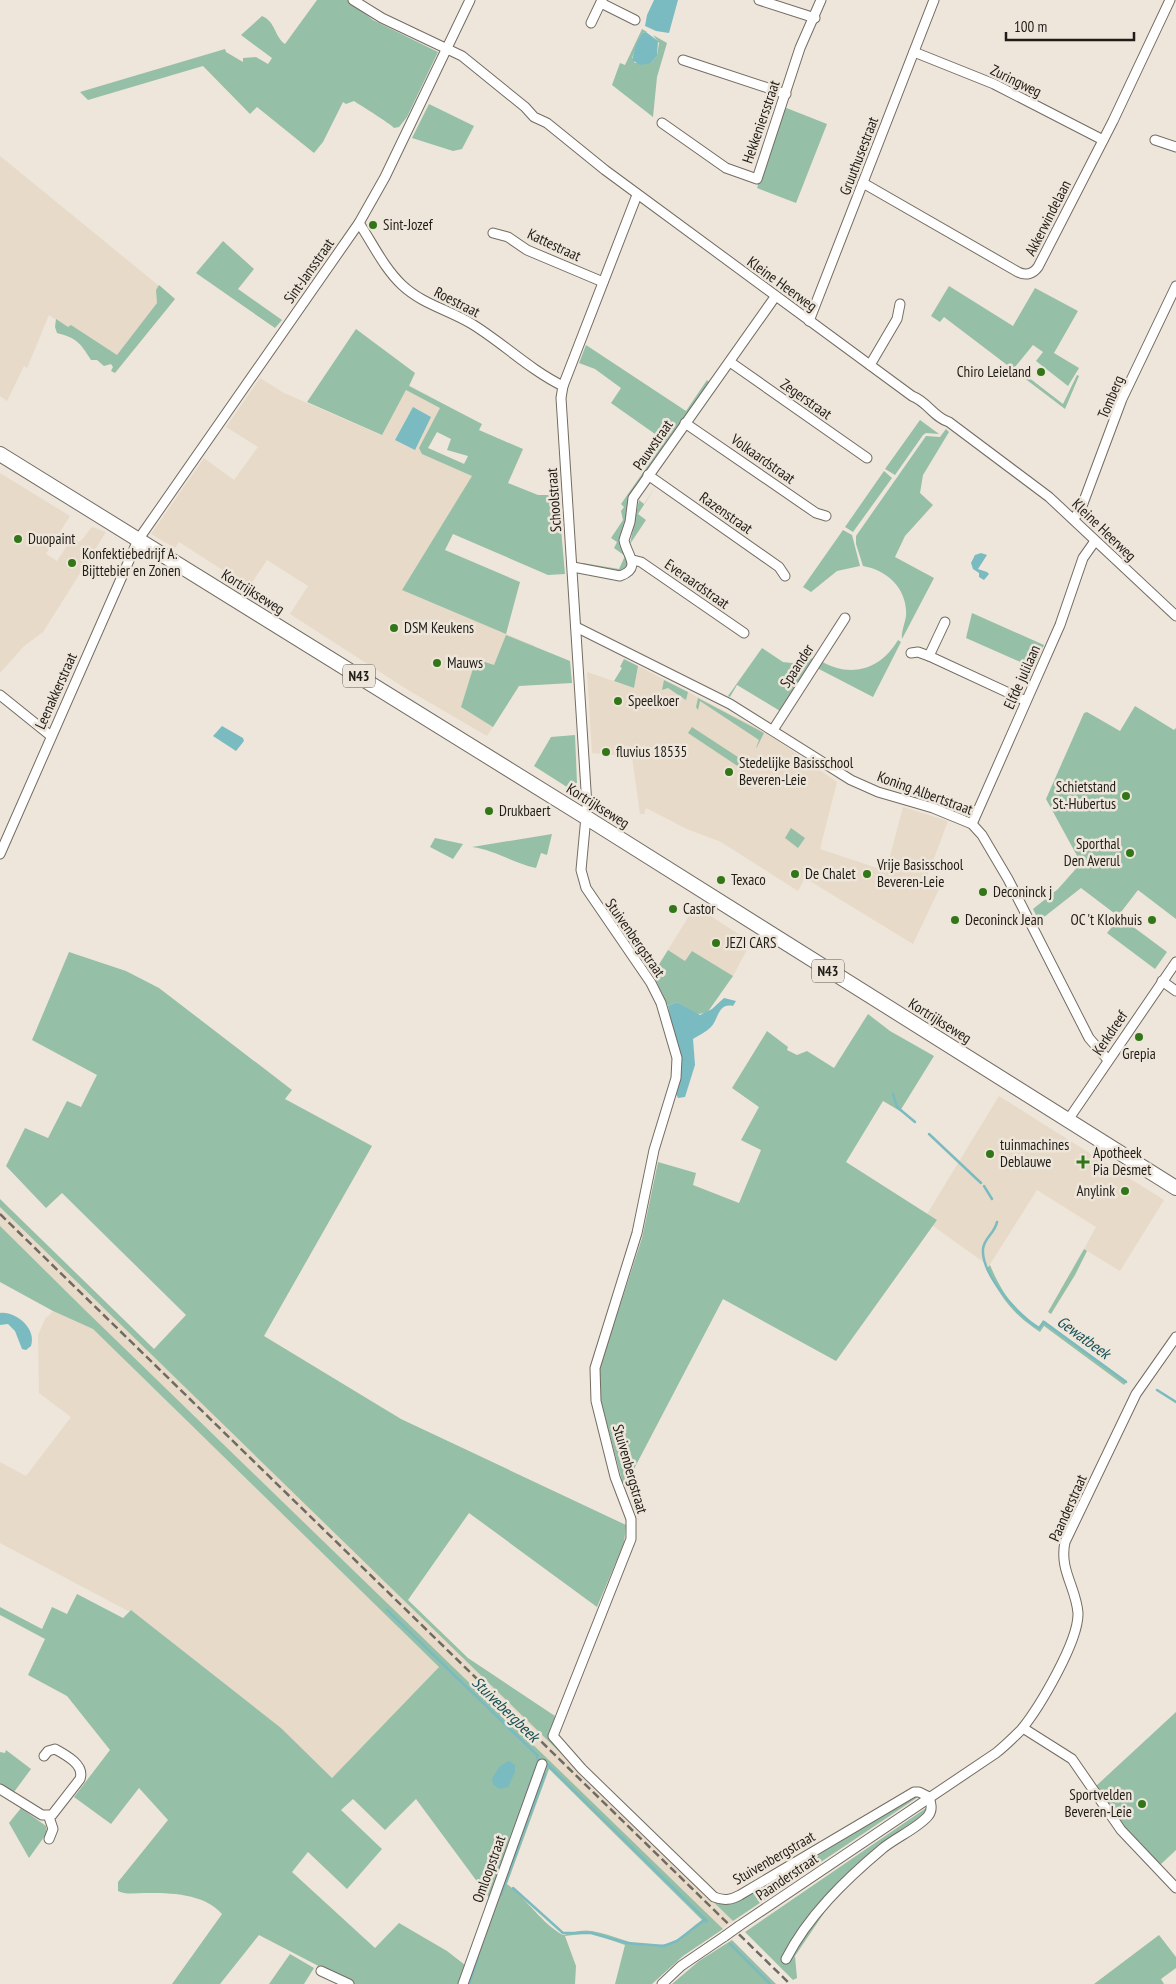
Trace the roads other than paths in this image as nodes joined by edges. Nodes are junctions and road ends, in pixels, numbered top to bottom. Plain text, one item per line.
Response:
1 (354, 0) edge
2 (470, 0) edge
3 (758, 0) edge
4 (821, 0) edge
5 (934, 0) edge
6 (1171, 0) edge
7 (602, 2) edge
8 (1176, 2) edge
9 (815, 18) junction
10 (635, 20) dead end
11 (591, 23) dead end
12 (449, 48) junction
13 (914, 52) junction
14 (683, 60) dead end
15 (786, 94) junction
16 (662, 123) dead end
17 (1103, 140) junction
18 (1155, 140) dead end
19 (1176, 147) edge
20 (863, 183) junction
21 (637, 195) junction
22 (359, 223) junction
23 (493, 233) dead end
24 (603, 282) junction
25 (1176, 286) edge
26 (775, 297) junction
27 (900, 304) dead end
28 (809, 321) junction
29 (730, 362) junction
30 (870, 365) junction
31 (563, 386) junction
32 (685, 423) junction
33 (0, 454) edge
34 (867, 458) dead end
35 (648, 475) junction
36 (826, 516) dead end
37 (1074, 519) junction
38 (138, 540) junction
39 (1095, 541) junction
40 (633, 560) junction
41 (573, 567) junction
42 (785, 576) dead end
43 (1176, 616) edge
44 (845, 618) dead end
45 (945, 622) dead end
46 (576, 627) junction
47 (744, 633) dead end
48 (911, 653) dead end
49 (929, 656) junction
50 (0, 695) edge
51 (1026, 701) junction
52 (773, 730) junction
53 (51, 736) junction
54 (587, 818) junction
55 (972, 824) junction
56 (0, 854) edge
57 (1176, 962) edge
58 (1162, 981) junction
59 (1176, 991) edge
60 (1108, 1060) junction
61 (1068, 1120) junction
62 (1176, 1188) edge
63 (1176, 1337) edge
64 (1023, 1728) junction
65 (44, 1756) dead end
66 (542, 1764) dead end
67 (0, 1789) edge
68 (930, 1797) junction
69 (48, 1816) junction
70 (49, 1839) dead end
71 (1176, 1888) edge
72 (786, 1959) dead end
73 (321, 1972) dead end
74 (349, 1984) edge
75 (463, 1984) edge
76 (662, 1984) edge

1 - 12 street, Kleine Heerweg
2 - 12 street, Sint-Jansstraat
3 - 9 street
4 - 9 street, Hekkeniersstraat
5 - 13 street, Gruuthusestraat
6 - 8 street
6 - 17 street, Akkerwindelaan
7 - 10 street
7 - 11 street
9 - 15 street, Hekkeniersstraat
12 - 21 street, Kleine Heerweg
12 - 22 street, Sint-Jansstraat
13 - 17 street, Zuringweg
13 - 20 street, Gruuthusestraat
14 - 15 street
15 - 16 street, Hekkeniersstraat
17 - 20 street, Akkerwindelaan
18 - 19 street
20 - 28 street, Gruuthusestraat
21 - 24 street, Schoolstraat
21 - 26 street, Kleine Heerweg
22 - 31 street, Roestraat
22 - 38 street, Sint-Jansstraat
23 - 24 street, Kattestraat
24 - 31 street, Schoolstraat
25 - 37 street, Tomberg
26 - 28 street, Kleine Heerweg
26 - 29 street, Pauwstraat
27 - 30 street
28 - 30 street, Kleine Heerweg
29 - 32 street, Pauwstraat
29 - 34 street, Zegerstraat
30 - 37 street, Kleine Heerweg
31 - 41 street, Schoolstraat
32 - 35 street, Pauwstraat
32 - 36 street, Volkaardstraat
33 - 38 main road, Kortrijkseweg / N43
35 - 40 street, Pauwstraat
35 - 42 street, Razenstraat
37 - 39 street, Kleine Heerweg
38 - 53 street, Leenakkerstraat
38 - 54 main road, Kortrijkseweg / N43
39 - 43 street, Kleine Heerweg
39 - 51 street, Elfde julilaan
40 - 41 street
40 - 47 street, Everaardstraat
41 - 46 street, Schoolstraat
44 - 52 street, Spaander
45 - 49 street
46 - 52 street, Koning Albertstraat
46 - 54 street, Schoolstraat
48 - 49 street
49 - 51 street
50 - 53 street
51 - 55 street, Elfde julilaan
52 - 55 street, Koning Albertstraat
53 - 56 street, Leenakkerstraat
54 - 61 main road, Kortrijkseweg / N43
54 - 68 street, Stuivenbergstraat
55 - 60 street, Koning Albertstraat
57 - 58 street, Kerkdreef
58 - 59 street
58 - 60 street, Kerkdreef
60 - 61 street, Kerkdreef
61 - 62 main road, Kortrijkseweg / N43
63 - 64 street, Paanderstraat
64 - 68 street, Paanderstraat
64 - 71 street
65 - 69 street
66 - 75 street, Omloopstraat
67 - 69 street
68 - 72 street
68 - 76 street, Paanderstraat, bridge
69 - 70 street
73 - 74 street

